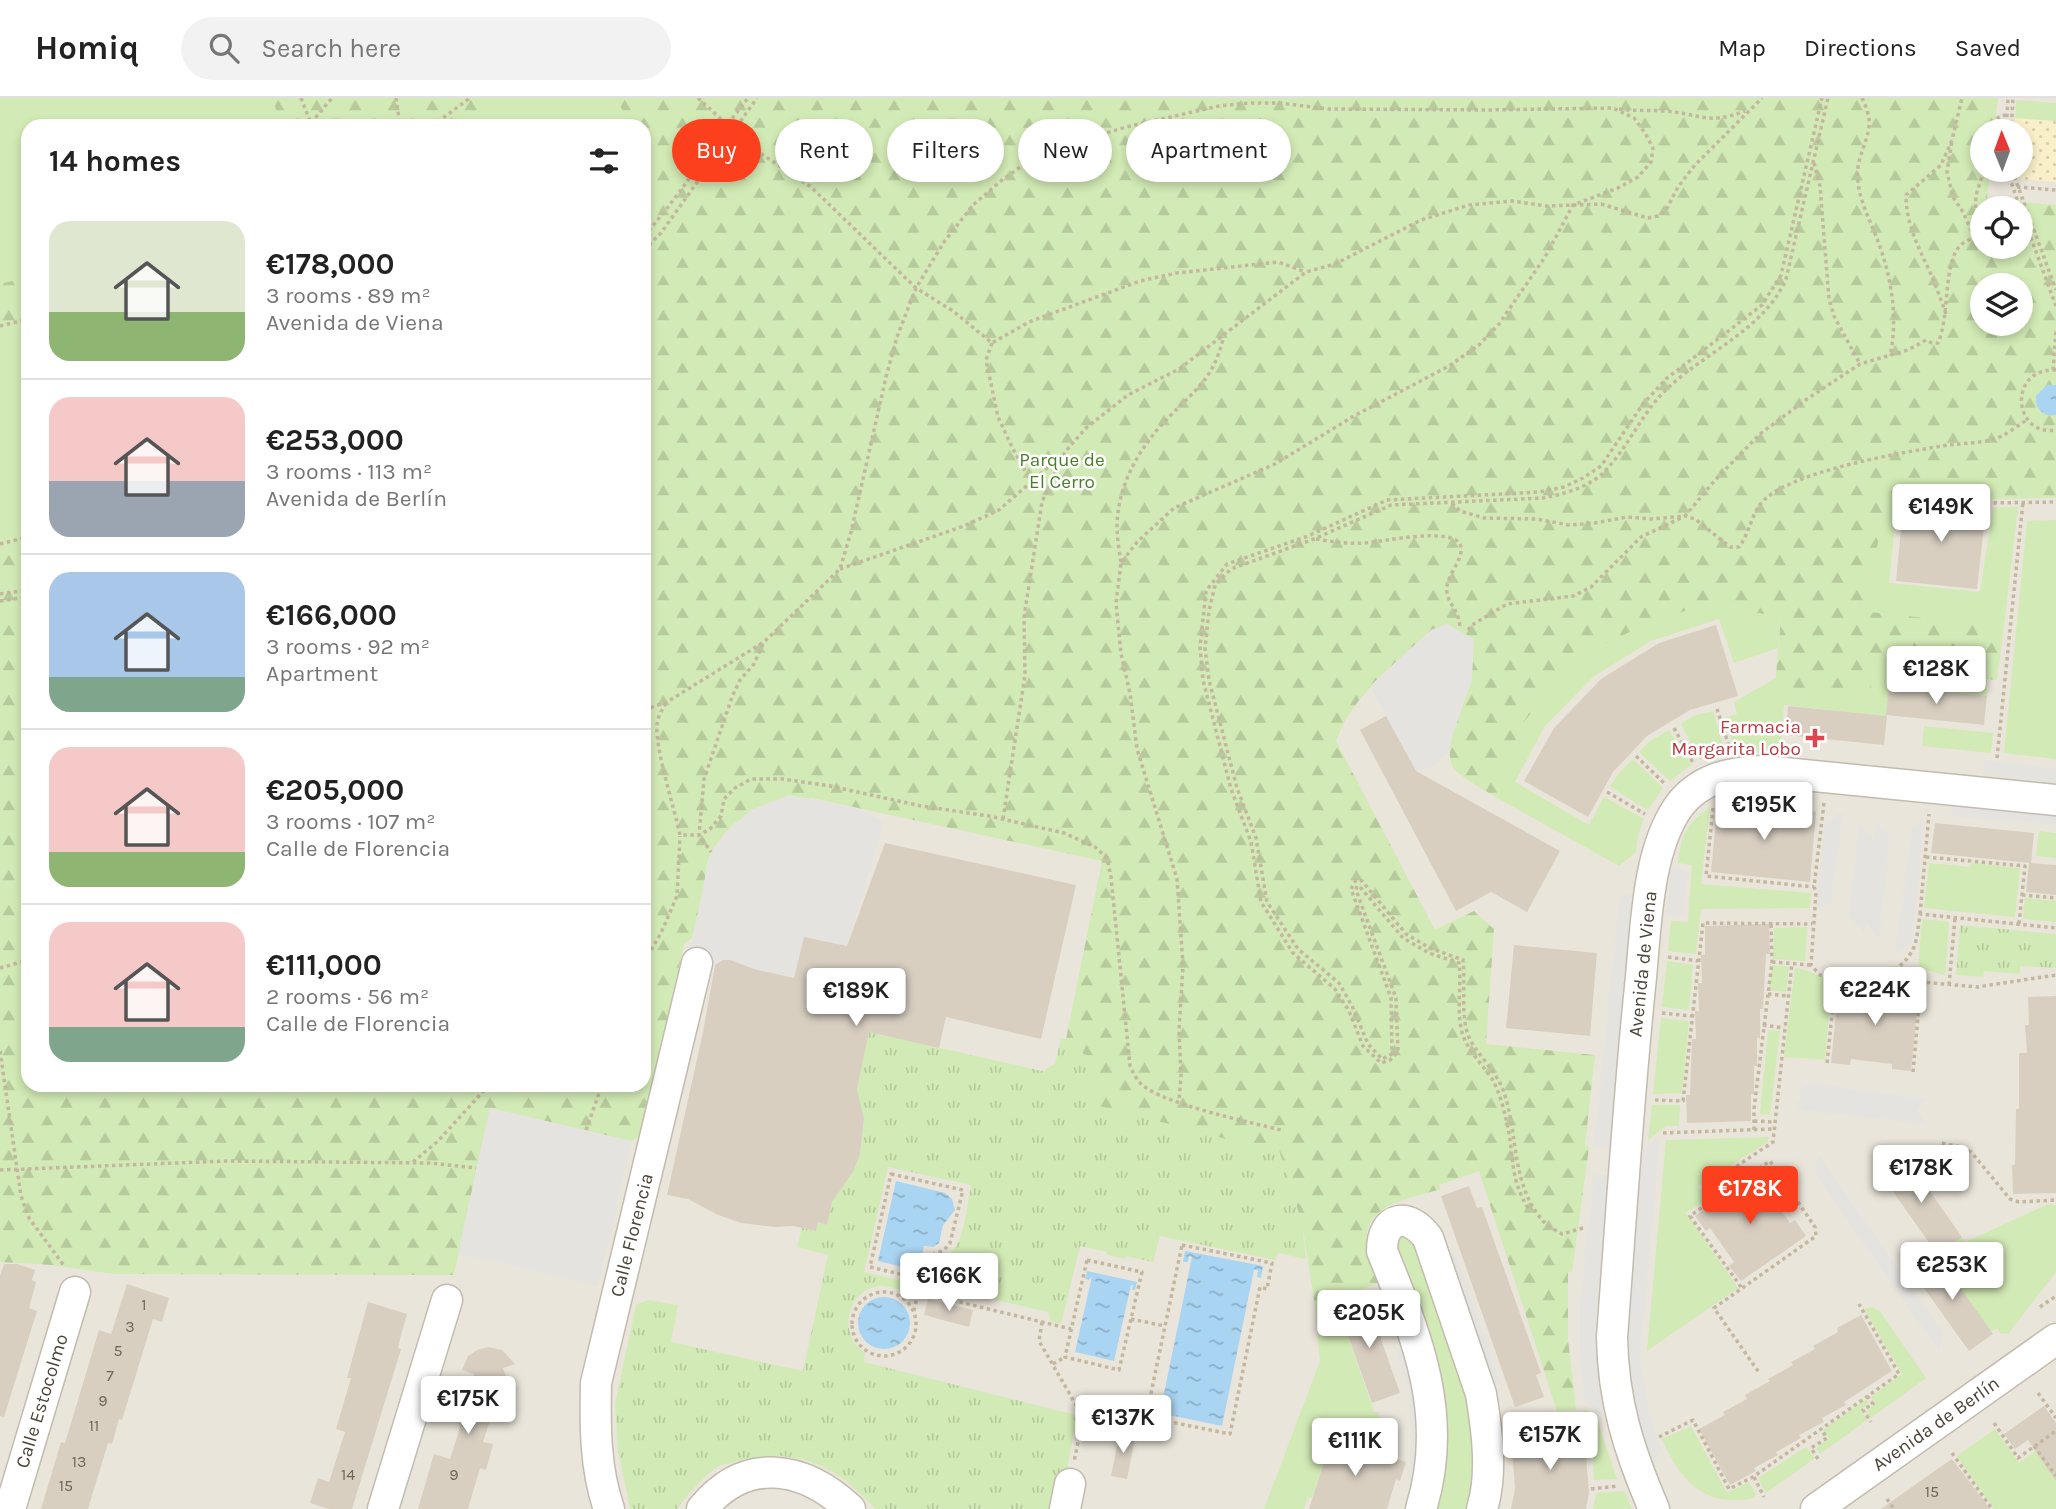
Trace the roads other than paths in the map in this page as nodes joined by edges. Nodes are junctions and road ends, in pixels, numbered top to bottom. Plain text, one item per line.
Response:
1 (2056, 800) edge
2 (697, 963) dead end
3 (70, 1280) road end
4 (447, 1300) dead end
5 (2056, 1339) edge
6 (10, 1509) edge
7 (383, 1509) edge
8 (609, 1509) edge
9 (702, 1509) edge
10 (850, 1509) edge
11 (1421, 1509) edge
12 (1482, 1509) edge
13 (1654, 1509) edge
14 (1816, 1509) edge

1 - 13 street, Avenida de Viena
2 - 8 street, Calle Florencia
3 - 6 street, Calle Estocolmo
4 - 7 street
5 - 14 street, Avenida de Berlín
9 - 10 street
11 - 12 street

